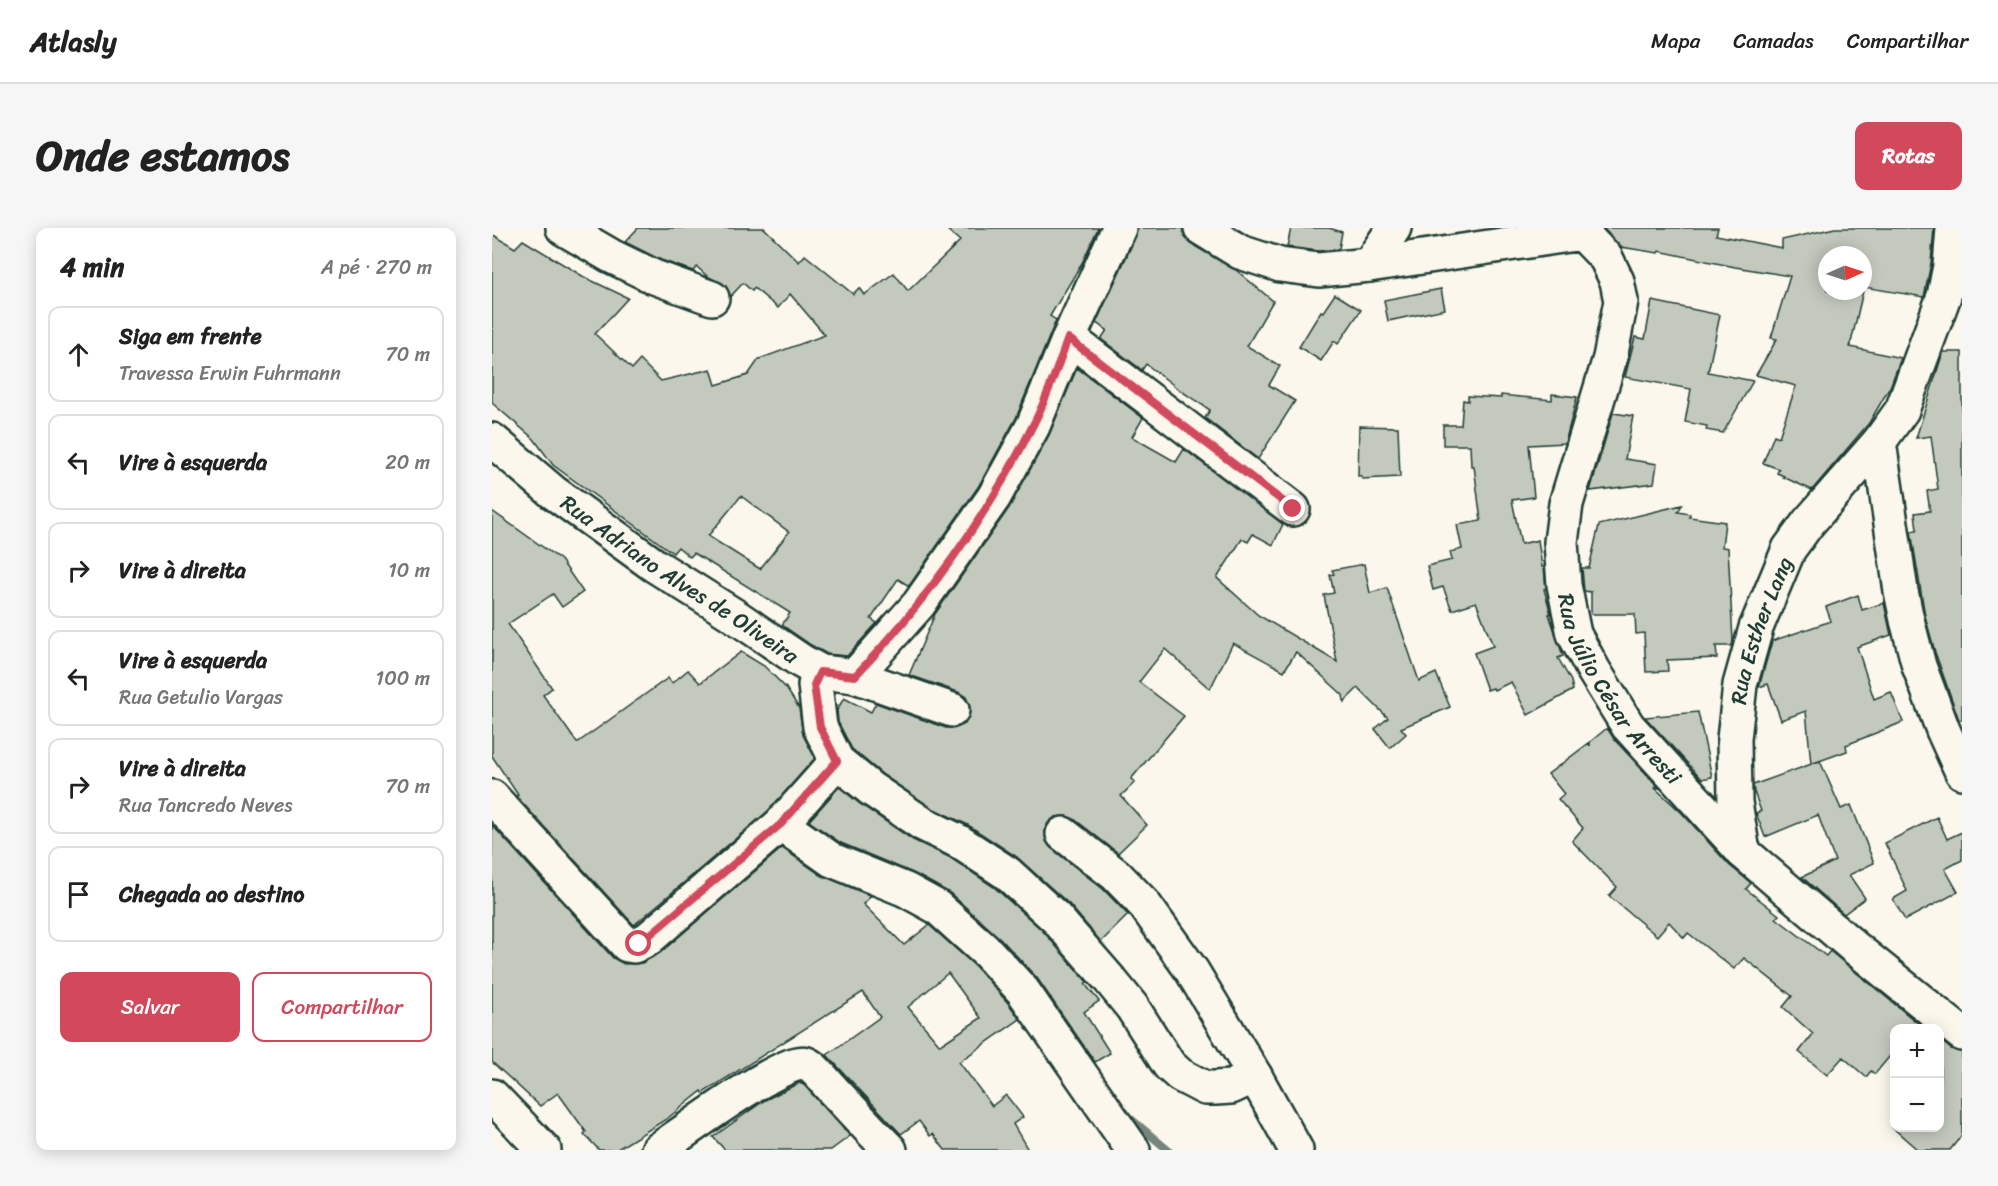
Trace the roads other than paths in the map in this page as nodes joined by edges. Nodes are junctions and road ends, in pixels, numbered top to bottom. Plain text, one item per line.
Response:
1 (563, 228) edge
2 (1119, 228) edge
3 (1201, 228) edge
4 (1394, 228) edge
5 (1953, 228) edge
6 (1579, 231) edge
7 (1369, 265) junction
8 (712, 298) dead end
9 (1068, 338) junction
10 (492, 440) edge
11 (1879, 442) junction
12 (1293, 509) dead end
13 (820, 672) junction
14 (855, 676) junction
15 (952, 710) dead end
16 (837, 761) junction
17 (1962, 772) edge
18 (492, 797) edge
19 (781, 824) junction
20 (1063, 834) dead end
21 (1743, 852) junction
22 (1962, 1034) edge
23 (1255, 1076) junction
24 (492, 1096) edge
25 (544, 1150) edge
26 (658, 1150) edge
27 (890, 1150) edge
28 (1133, 1150) edge
29 (1296, 1150) edge

1 - 8 street
2 - 9 street
3 - 7 street, Rua Júlio César Arresti
4 - 7 street
5 - 11 street, Rua Esther Lang
6 - 7 street, Rua Júlio César Arresti
6 - 21 street, Rua Júlio César Arresti
9 - 12 street
9 - 14 street
10 - 13 street, Rua Adriano Alves de Oliveira
11 - 17 street
11 - 21 street, Rua Esther Lang
13 - 14 street, Rua Adriano Alves de Oliveira
13 - 16 street
14 - 15 street, Rua Adriano Alves de Oliveira
16 - 19 street
16 - 23 street
18 - 19 street
19 - 28 street
20 - 23 street
21 - 22 street, Rua Júlio César Arresti
23 - 29 street
24 - 25 street
26 - 27 street

